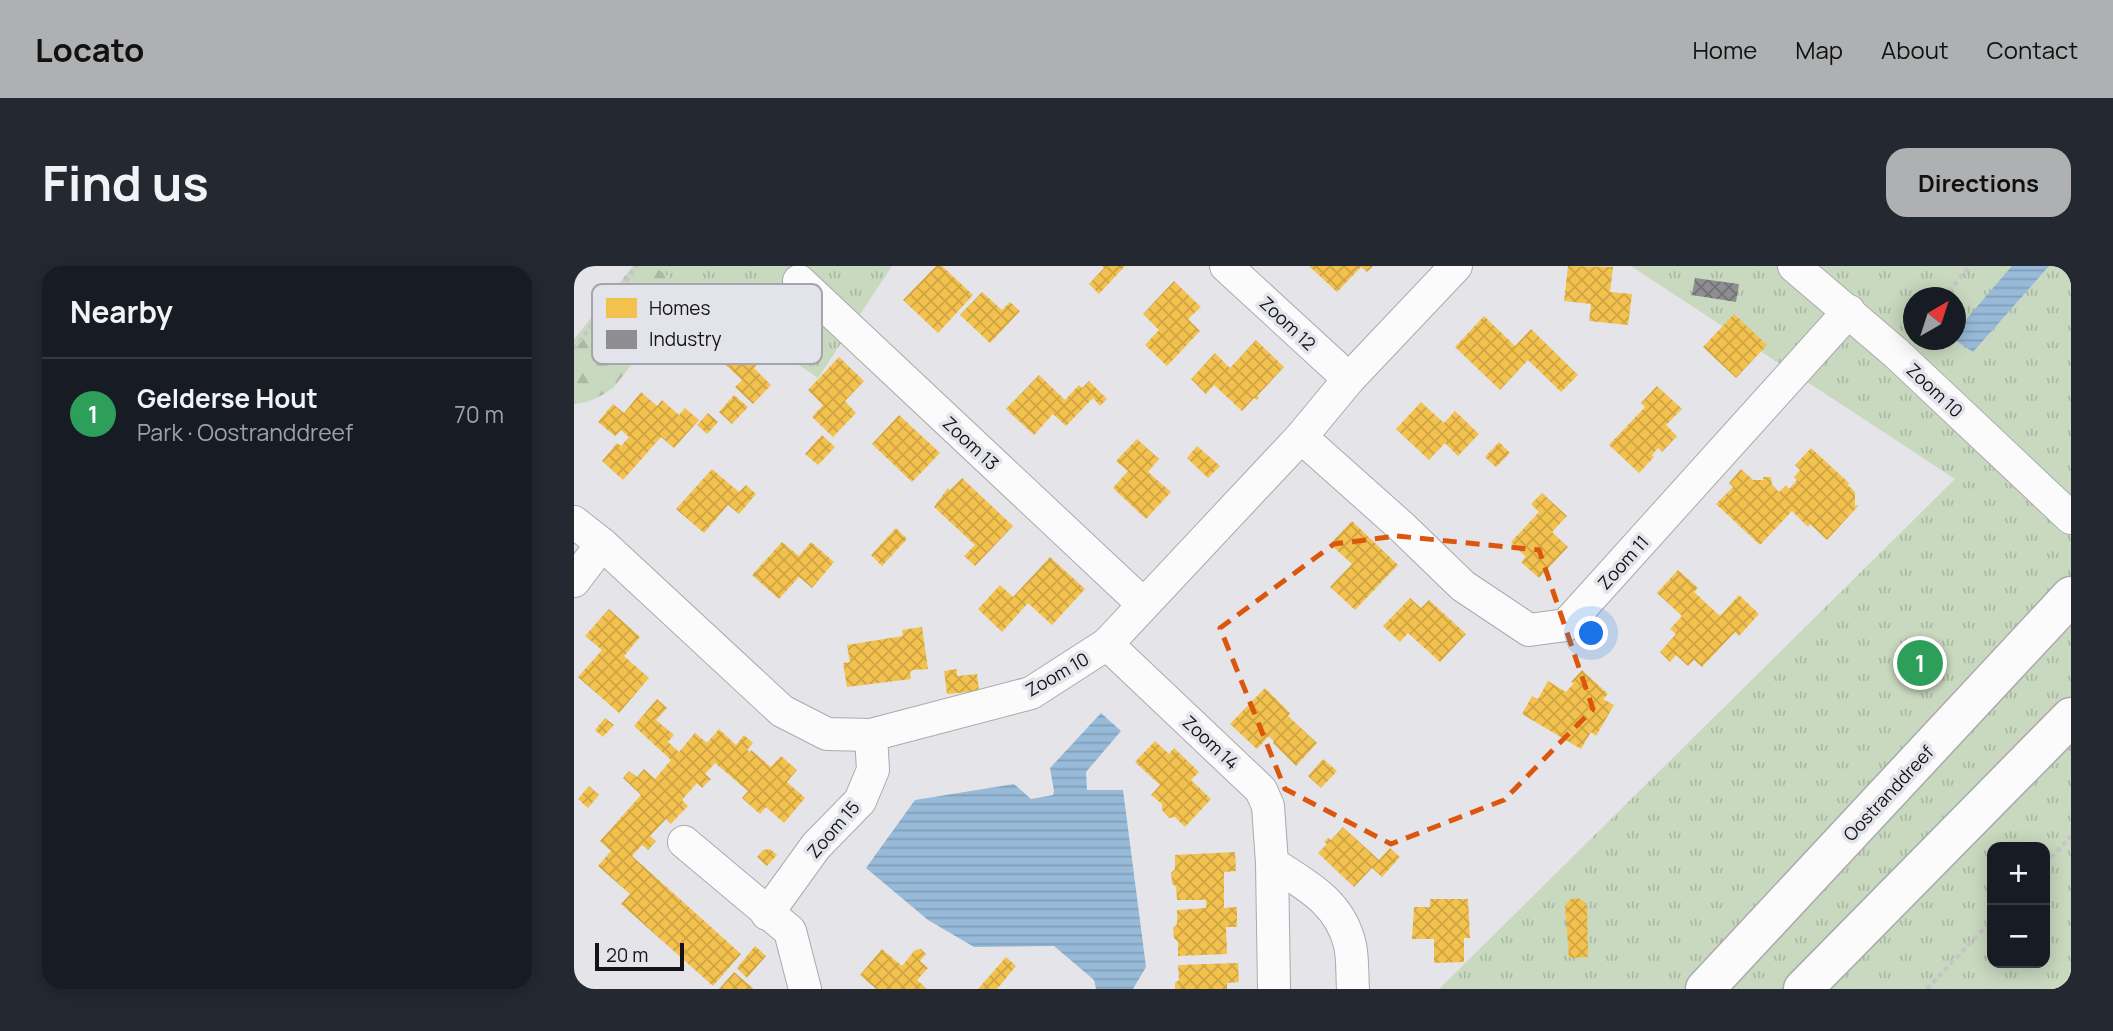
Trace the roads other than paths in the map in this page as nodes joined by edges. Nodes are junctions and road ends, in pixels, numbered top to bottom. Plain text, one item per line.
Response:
1 (1226, 266) edge
2 (1456, 266) edge
3 (1794, 266) edge
4 (799, 281) dead end
5 (802, 284) edge
6 (822, 303) edge
7 (1849, 311) junction
8 (1349, 379) junction
9 (1301, 437) junction
10 (2071, 518) edge
11 (574, 522) edge
12 (602, 544) junction
13 (574, 582) edge
14 (2071, 596) edge
15 (1143, 604) junction
16 (1107, 644) junction
17 (2071, 717) edge
18 (871, 735) junction
19 (684, 842) dead end
20 (1272, 863) junction
21 (767, 914) junction
22 (805, 989) edge
23 (1274, 989) edge
24 (1353, 989) edge
25 (1706, 989) edge
26 (1803, 989) edge

1 - 8 street, Zoom 12
2 - 8 street, Zoom 10
3 - 7 street, Zoom 10
4 - 5 street, Zoom 13
6 - 15 street, Zoom 13
7 - 9 street, Zoom 11
7 - 10 street, Zoom 10
8 - 9 street, Zoom 10
9 - 15 street, Zoom 10
11 - 12 street, Zoom 10
12 - 13 street
12 - 18 street, Zoom 10
14 - 25 main road, Oostranddreef
15 - 16 street, Zoom 10
16 - 18 street, Zoom 10
16 - 20 street, Zoom 14
17 - 26 main road
18 - 21 street, Zoom 15
19 - 21 street
20 - 23 street, Zoom 14
20 - 24 street
21 - 22 street

